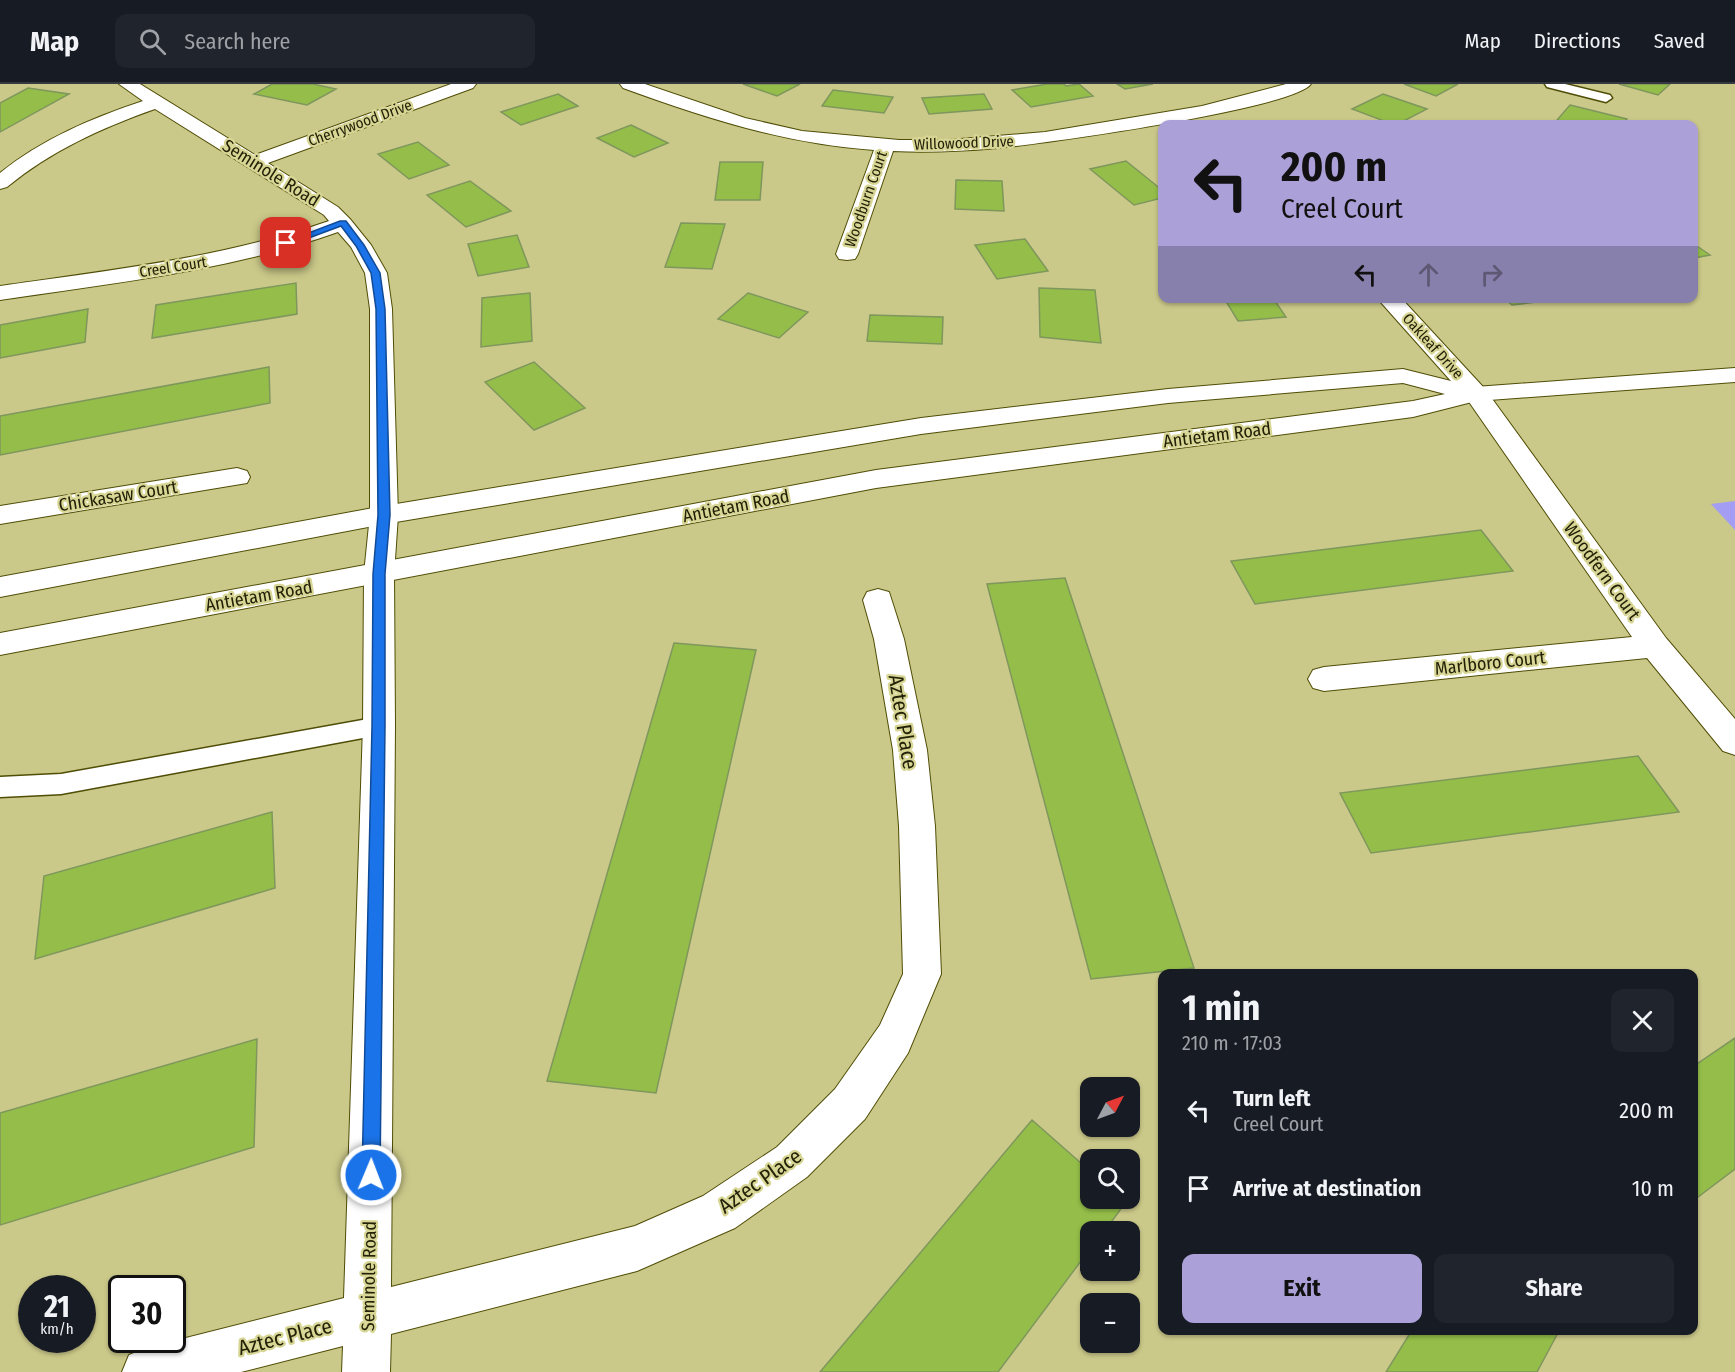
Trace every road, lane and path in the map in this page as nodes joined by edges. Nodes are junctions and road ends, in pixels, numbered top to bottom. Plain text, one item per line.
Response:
1 (128, 84) edge
2 (467, 84) edge
3 (629, 84) edge
4 (1302, 84) edge
5 (1551, 84) edge
6 (1606, 98) dead end
7 (158, 102) junction
8 (1172, 120) edge
9 (1158, 123) edge
10 (886, 144) junction
11 (253, 162) junction
12 (0, 183) edge
13 (343, 223) junction
14 (847, 254) dead end
15 (0, 293) edge
16 (1394, 303) edge
17 (1735, 375) edge
18 (1476, 394) junction
19 (237, 477) dead end
20 (384, 515) junction
21 (0, 516) edge
22 (379, 574) junction
23 (0, 587) edge
24 (878, 600) dead end
25 (0, 644) edge
26 (1655, 646) junction
27 (1324, 679) dead end
28 (379, 726) junction
29 (1735, 742) edge
30 (0, 788) edge
31 (369, 1316) junction
32 (147, 1372) edge
33 (366, 1372) edge

1 - 7 street, Seminole Road
2 - 11 street, Cherrywood Drive
3 - 10 street, Willowood Drive
4 - 8 street, Willowood Drive
5 - 6 lane
7 - 11 street, Seminole Road
7 - 12 street
9 - 10 street, Willowood Drive
10 - 14 street, Woodburn Court
11 - 13 street, Seminole Road
13 - 15 street, Creel Court
13 - 20 street, Seminole Road
16 - 18 street, Oakleaf Drive
17 - 18 street, Antietam Road
18 - 20 street, Antietam Road
18 - 22 street, Antietam Road
18 - 26 street, Woodfern Court
19 - 21 street, Chickasaw Court
20 - 22 street, Seminole Road
20 - 23 street, Antietam Road
22 - 25 street, Antietam Road
22 - 28 street, Seminole Road
24 - 31 street, Aztec Place
26 - 27 street, Marlboro Court
26 - 29 street, Woodfern Court
28 - 30 lane
28 - 31 street, Seminole Road
31 - 32 street, Aztec Place
31 - 33 street, Seminole Road

